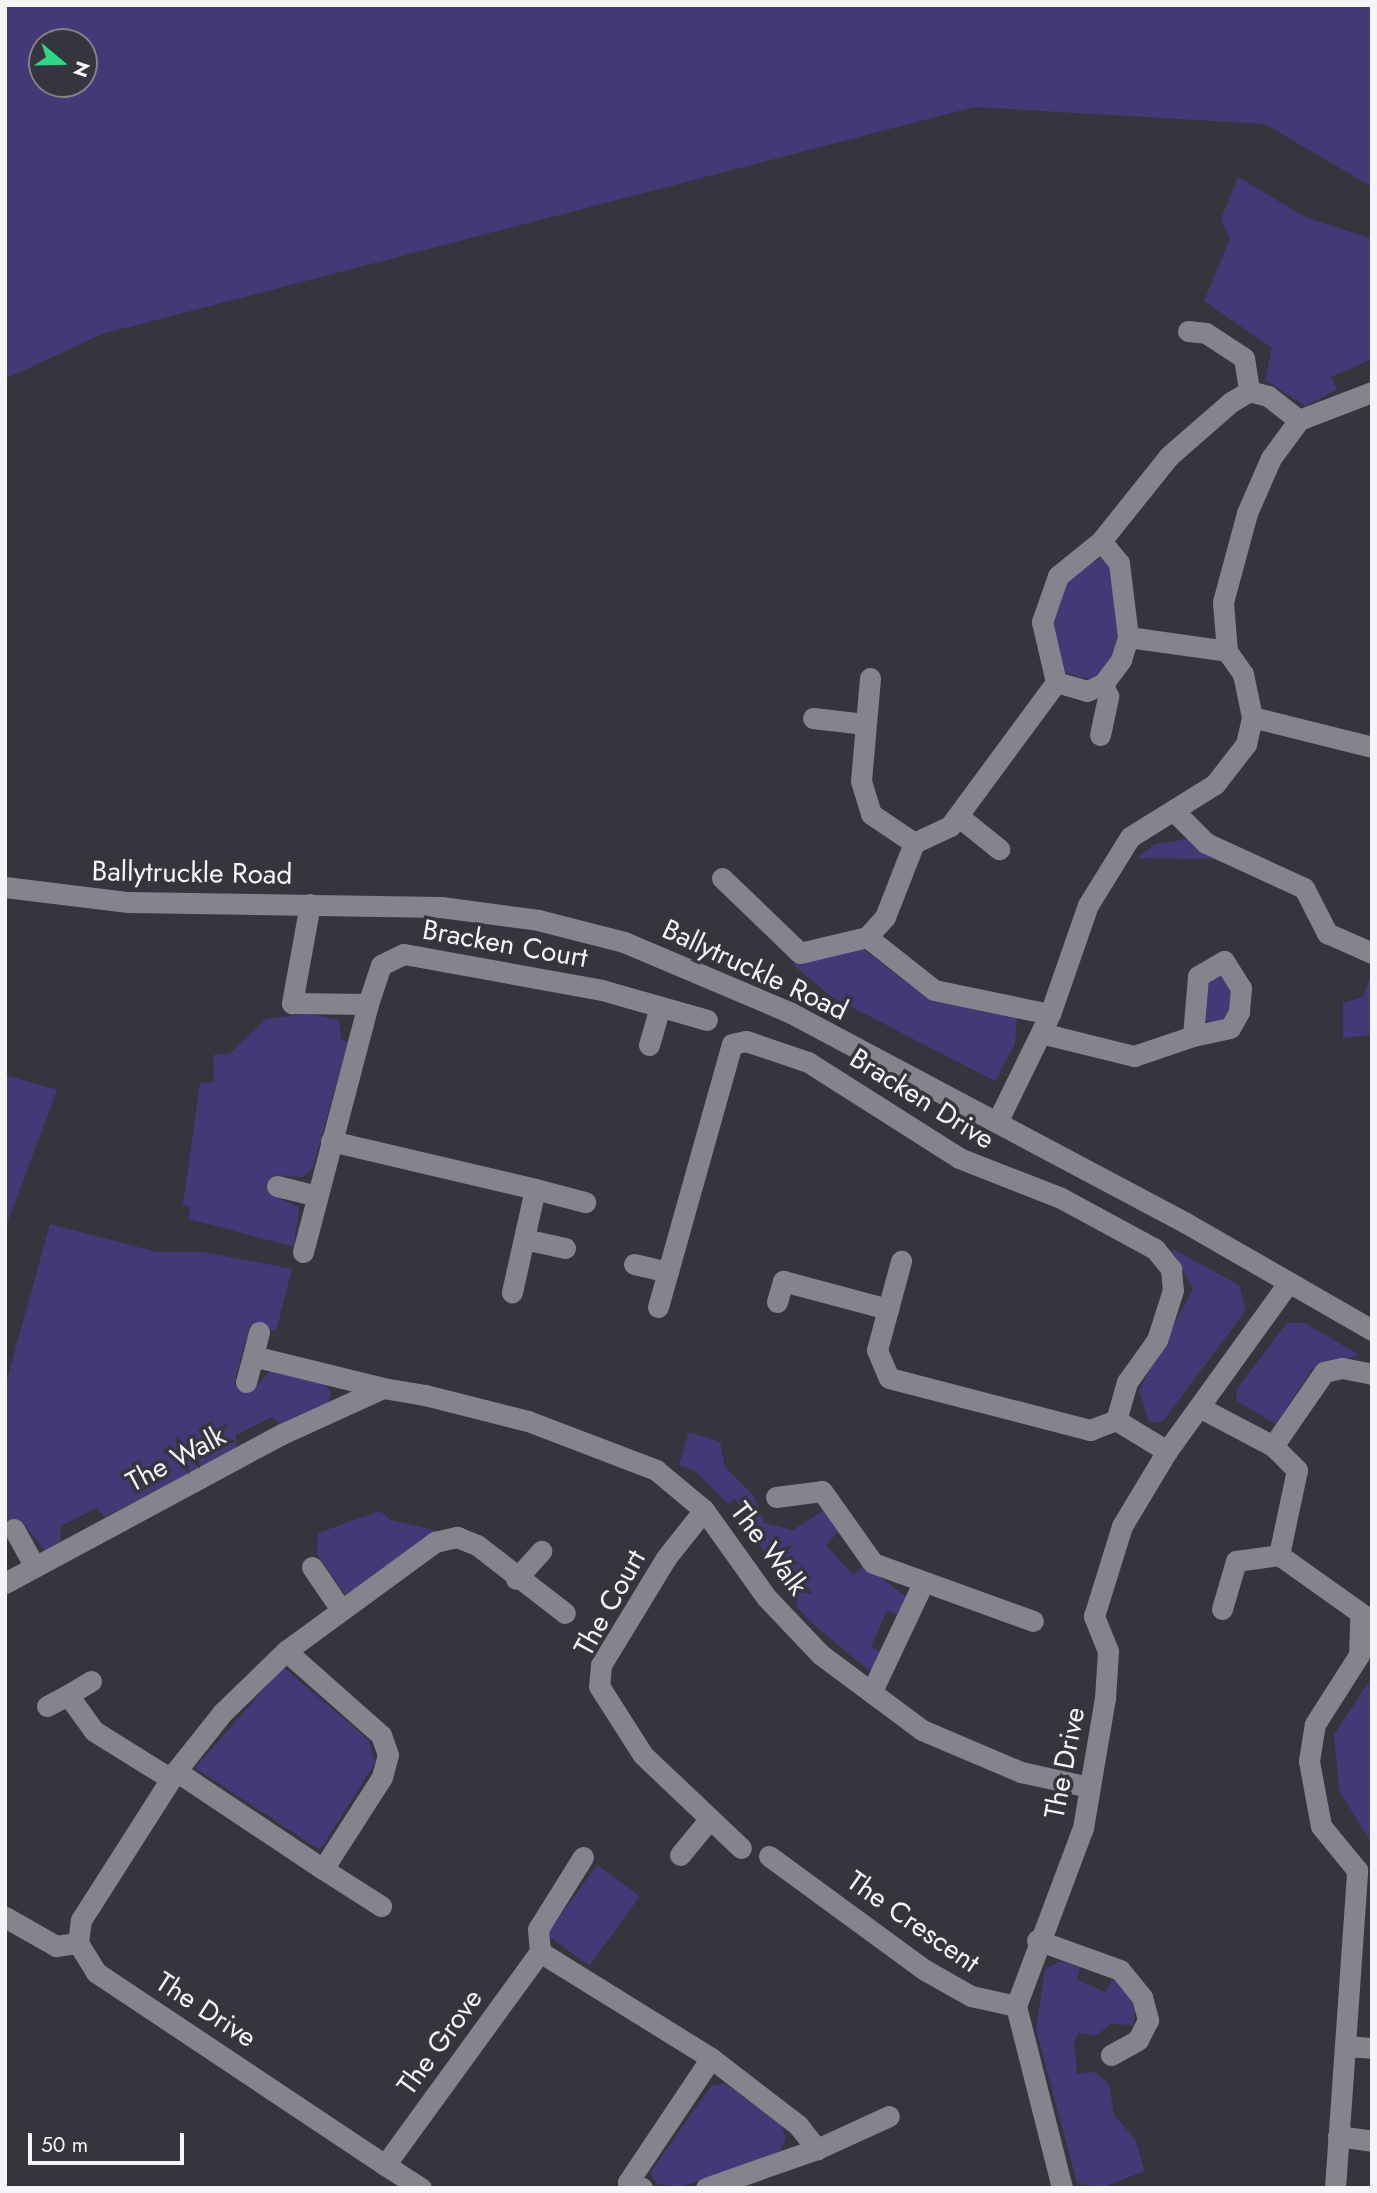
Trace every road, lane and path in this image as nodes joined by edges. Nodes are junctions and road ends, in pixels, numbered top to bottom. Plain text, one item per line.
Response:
1 (1188, 331) dead end
2 (1249, 391) junction
3 (1372, 392) edge
4 (1299, 420) junction
5 (1101, 541) junction
6 (1128, 637) junction
7 (1227, 651) junction
8 (870, 678) dead end
9 (1056, 682) junction
10 (1103, 684) junction
11 (1252, 717) junction
12 (813, 718) dead end
13 (865, 724) junction
14 (1100, 735) dead end
15 (1372, 747) edge
16 (1175, 812) junction
17 (958, 816) junction
18 (914, 843) junction
19 (999, 849) dead end
20 (722, 878) dead end
21 (5, 887) edge
22 (310, 904) junction
23 (867, 937) junction
24 (1372, 953) edge
25 (368, 1004) junction
26 (660, 1007) junction
27 (707, 1020) dead end
28 (1047, 1024) junction
29 (1193, 1036) dead end
30 (649, 1045) dead end
31 (997, 1122) junction
32 (331, 1141) junction
33 (277, 1185) dead end
34 (535, 1189) junction
35 (317, 1196) junction
36 (585, 1202) dead end
37 (524, 1238) junction
38 (565, 1248) dead end
39 (303, 1252) dead end
40 (901, 1261) dead end
41 (634, 1264) dead end
42 (668, 1272) junction
43 (1289, 1282) junction
44 (512, 1292) dead end
45 (777, 1302) dead end
46 (658, 1307) dead end
47 (888, 1309) junction
48 (1372, 1330) edge
49 (259, 1332) dead end
50 (253, 1356) junction
51 (1372, 1374) edge
52 (246, 1382) dead end
53 (383, 1388) junction
54 (1199, 1407) junction
55 (1116, 1420) junction
56 (1273, 1446) junction
57 (1167, 1451) junction
58 (776, 1497) dead end
59 (704, 1510) junction
60 (14, 1529) dead end
61 (541, 1551) dead end
62 (1279, 1555) junction
63 (35, 1567) junction
64 (312, 1567) dead end
65 (516, 1579) junction
66 (5, 1583) edge
67 (922, 1585) junction
68 (340, 1608) junction
69 (1222, 1609) dead end
70 (565, 1613) dead end
71 (1366, 1619) edge
72 (1033, 1622) dead end
73 (286, 1651) junction
74 (91, 1681) dead end
75 (872, 1691) junction
76 (68, 1695) junction
77 (47, 1706) dead end
78 (173, 1775) junction
79 (1090, 1787) junction
80 (708, 1821) junction
81 (741, 1848) dead end
82 (680, 1855) dead end
83 (769, 1856) dead end
84 (583, 1857) dead end
85 (323, 1869) junction
86 (1364, 1871) edge
87 (381, 1906) dead end
88 (5, 1917) edge
89 (1037, 1940) junction
90 (79, 1943) junction
91 (540, 1952) junction
92 (1016, 2006) junction
93 (1345, 2046) junction
94 (1372, 2048) edge
95 (1111, 2054) dead end
96 (712, 2058) junction
97 (889, 2116) dead end
98 (1338, 2136) junction
99 (1372, 2141) edge
100 (817, 2149) junction
101 (386, 2165) junction
102 (631, 2186) edge
103 (421, 2188) edge
104 (706, 2188) edge
105 (1062, 2188) edge
106 (1335, 2188) edge

1 - 2 street
2 - 4 street
2 - 5 street
3 - 4 street
4 - 7 street
5 - 6 street
5 - 9 street
6 - 7 street
6 - 10 street
7 - 11 street
8 - 13 street
9 - 10 street
9 - 17 street
10 - 14 street
11 - 15 street
11 - 16 street
12 - 13 street
13 - 18 street
16 - 24 street
16 - 28 street
17 - 18 street
17 - 19 street
18 - 23 street
20 - 23 street
21 - 22 street, Ballytruckle Road
22 - 25 street
22 - 31 street, Ballytruckle Road
23 - 28 street
25 - 26 street, Bracken Court
25 - 32 street, Bracken Court
26 - 27 street, Bracken Court
26 - 30 street
28 - 29 street
28 - 31 street
31 - 43 street, Ballytruckle Road
32 - 34 street
32 - 35 street, Bracken Court
33 - 35 street
34 - 36 street
34 - 37 street
35 - 39 street, Bracken Court
37 - 38 street
37 - 44 street
40 - 47 street
41 - 42 street
42 - 46 street, Bracken Drive
42 - 55 street, Bracken Drive
43 - 48 street, Ballytruckle Road
43 - 54 street, The Drive
45 - 47 street
47 - 55 street
49 - 50 street
50 - 52 street
50 - 53 street, The Walk
51 - 56 street
53 - 59 street, The Walk
53 - 63 street, The Walk
54 - 56 street
54 - 57 street, The Drive
55 - 57 street
56 - 62 street
57 - 79 street, The Drive
58 - 67 street
59 - 75 street, The Walk
59 - 80 street, The Court
60 - 63 street
61 - 65 street
62 - 69 street
62 - 71 street
63 - 66 street, The Walk
64 - 68 street
65 - 68 street
65 - 70 street
67 - 72 street
67 - 75 street
68 - 73 street
71 - 86 street
73 - 78 street
73 - 85 street
74 - 76 street
75 - 79 street, The Walk
76 - 77 street
76 - 78 street
78 - 85 street
78 - 90 street
79 - 89 street, The Drive
80 - 81 street, The Court
80 - 82 street
83 - 92 street, The Crescent
84 - 91 street, The Grove
85 - 87 street
86 - 93 street
88 - 90 street
89 - 92 street, The Drive
89 - 95 street
90 - 101 street, The Drive
91 - 96 street
91 - 101 street, The Grove
92 - 105 street
93 - 94 street
93 - 98 street
96 - 100 street
96 - 102 street
97 - 100 street
98 - 99 street
98 - 106 street
100 - 104 street
101 - 103 street

